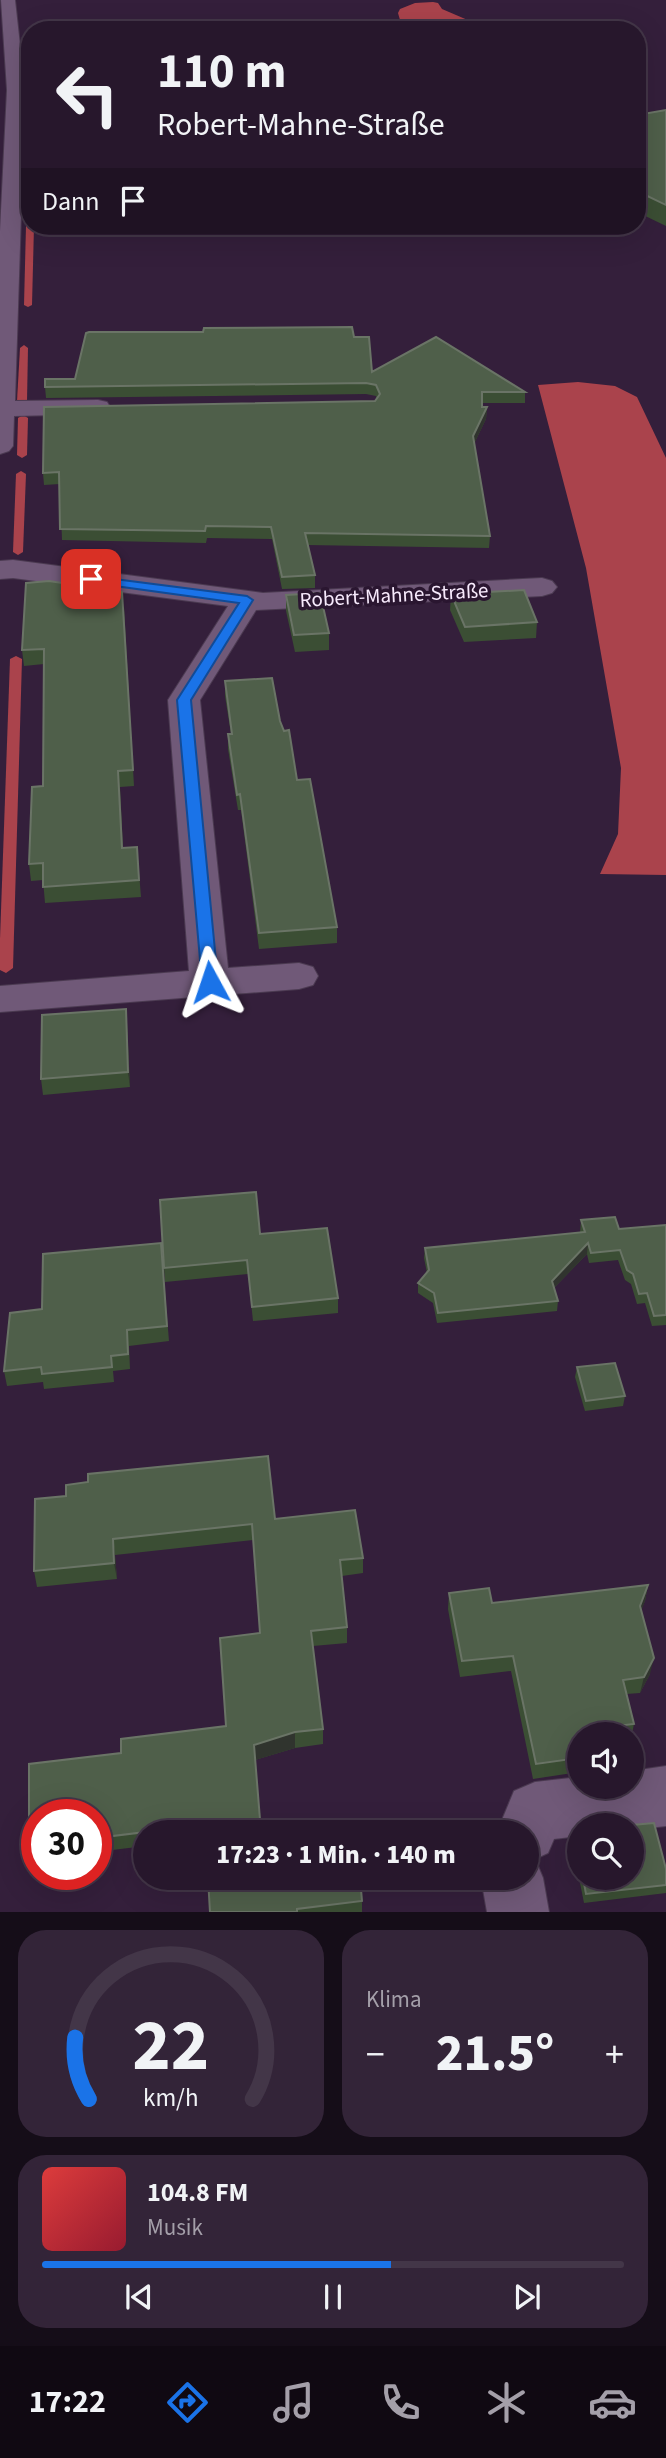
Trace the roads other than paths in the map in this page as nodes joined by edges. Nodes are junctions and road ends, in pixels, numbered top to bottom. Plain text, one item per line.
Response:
1 (8, 0) edge
2 (6, 195) edge
3 (116, 407) edge
4 (2, 409) junction
5 (0, 446) edge
6 (0, 570) edge
7 (542, 587) dead end
8 (247, 600) junction
9 (299, 976) dead end
10 (210, 982) junction
11 (0, 999) edge
12 (666, 1796) edge
13 (532, 1820) edge
14 (514, 1890) edge
15 (519, 1912) edge

1 - 2 street
2 - 4 street
3 - 4 street
4 - 5 street
6 - 8 street, Robert-Mahne-Straße
7 - 8 street, Robert-Mahne-Straße
8 - 10 street
9 - 10 street
10 - 11 street
12 - 13 street
14 - 15 street

